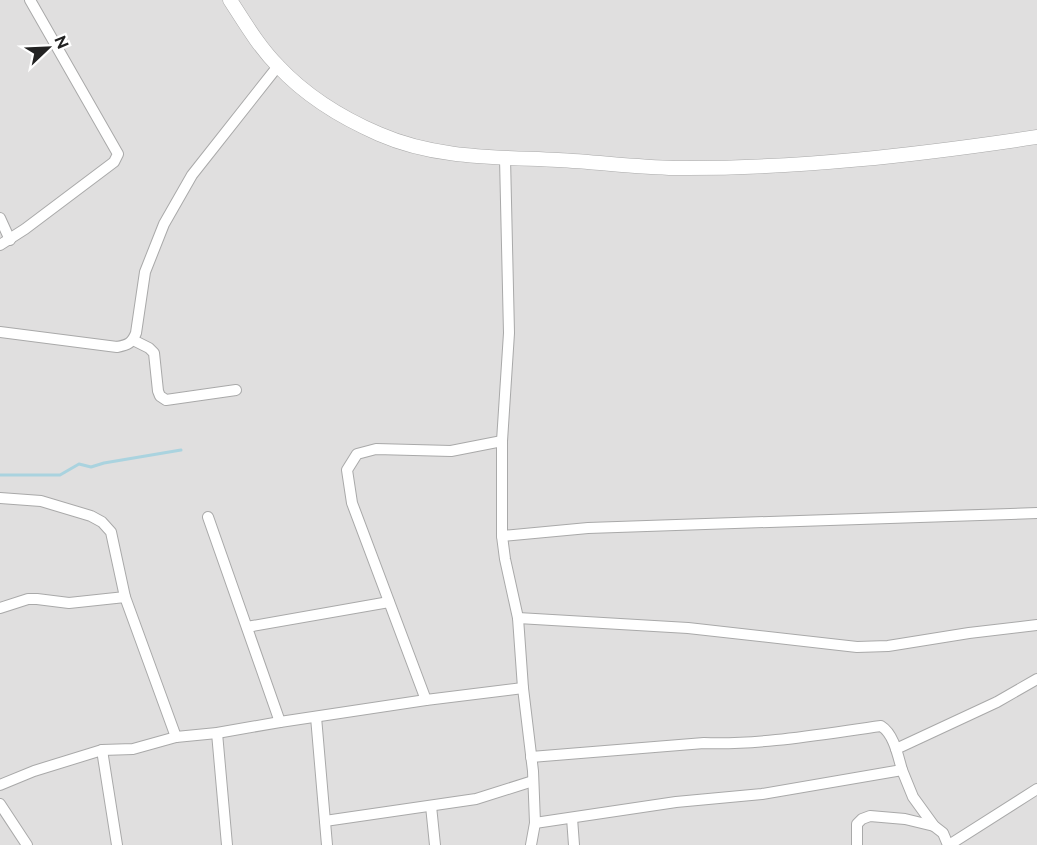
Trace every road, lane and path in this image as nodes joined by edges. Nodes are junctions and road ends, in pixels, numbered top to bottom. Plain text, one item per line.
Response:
1 (30, 0) edge
2 (230, 0) edge
3 (278, 66) junction
4 (1037, 137) edge
5 (505, 158) junction
6 (0, 218) edge
7 (5, 243) edge
8 (0, 332) edge
9 (134, 340) junction
10 (236, 390) dead end
11 (502, 441) junction
12 (0, 498) edge
13 (1037, 513) edge
14 (208, 517) dead end
15 (502, 536) junction
16 (125, 597) junction
17 (389, 602) junction
18 (0, 608) edge
19 (518, 618) junction
20 (1037, 625) edge
21 (247, 627) junction
22 (1037, 679) edge
23 (522, 688) junction
24 (426, 699) junction
25 (315, 717) junction
26 (280, 722) junction
27 (217, 733) junction
28 (176, 737) junction
29 (896, 749) junction
30 (102, 750) junction
31 (531, 757) junction
32 (902, 770) junction
33 (533, 781) junction
34 (0, 785) edge
35 (1037, 789) edge
36 (0, 804) edge
37 (431, 806) junction
38 (572, 818) junction
39 (325, 821) junction
40 (535, 823) junction
41 (934, 826) junction
42 (27, 845) edge
43 (117, 845) edge
44 (227, 845) edge
45 (327, 845) edge
46 (435, 845) edge
47 (531, 845) edge
48 (574, 845) edge
49 (857, 845) edge
50 (948, 845) edge

1 - 7 street
2 - 3 street
3 - 5 street
3 - 9 street
4 - 5 street
5 - 11 street
6 - 7 street
8 - 9 street
9 - 10 street
11 - 15 street
11 - 17 street
12 - 16 street
13 - 15 street
14 - 21 street
15 - 19 street
16 - 18 street
16 - 28 street
17 - 21 street
17 - 24 street
19 - 20 street
19 - 23 street
21 - 26 street
22 - 29 street
23 - 24 street
23 - 31 street
24 - 25 street
25 - 26 street
25 - 39 street
26 - 27 street
27 - 28 street
27 - 44 street
28 - 30 street
29 - 31 street
29 - 32 street
30 - 34 street
30 - 43 street
31 - 33 street
32 - 38 street
32 - 41 street
33 - 37 street
33 - 40 street
35 - 50 street
36 - 42 street
37 - 39 street
37 - 46 street
38 - 40 street
38 - 48 street
39 - 45 street
40 - 47 street
41 - 49 street
41 - 50 street

